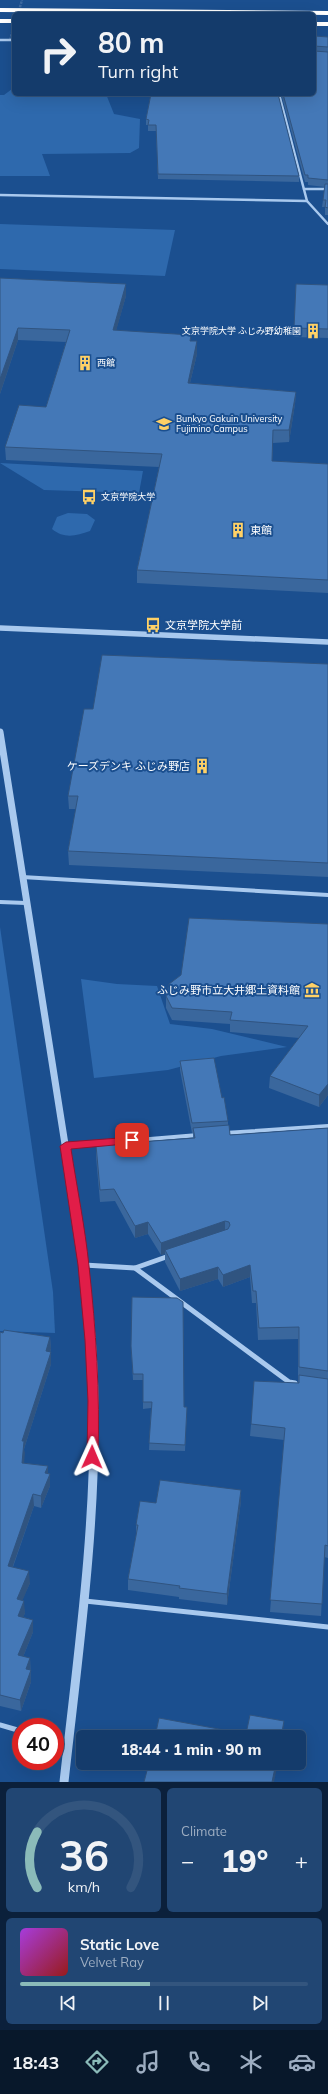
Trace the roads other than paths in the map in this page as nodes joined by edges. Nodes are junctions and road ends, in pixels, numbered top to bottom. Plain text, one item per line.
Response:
1 (0, 10) edge
2 (219, 12) edge
3 (316, 13) edge
4 (328, 13) edge
5 (0, 21) edge
6 (12, 21) edge
7 (316, 24) edge
8 (328, 24) edge
9 (0, 40) edge
10 (12, 40) edge
11 (280, 96) edge
12 (304, 189) junction
13 (328, 189) edge
14 (0, 195) edge
15 (307, 201) junction
16 (328, 224) edge
17 (0, 628) edge
18 (328, 642) edge
19 (0, 732) edge
20 (21, 877) junction
21 (328, 894) edge
22 (0, 902) edge
23 (26, 903) junction
24 (328, 1126) edge
25 (219, 1134) edge
26 (204, 1135) edge
27 (66, 1146) junction
28 (173, 1255) edge
29 (84, 1265) junction
30 (135, 1268) junction
31 (305, 1384) edge
32 (82, 1601) junction
33 (328, 1627) edge
34 (0, 1725) edge
35 (12, 1728) edge
36 (64, 1743) edge
37 (68, 1744) junction
38 (64, 1782) edge

1 - 2 highway
3 - 4 highway
5 - 6 highway
7 - 8 highway
9 - 10 street
11 - 12 street
12 - 13 street
12 - 15 street
14 - 15 street
15 - 16 street
17 - 18 street
19 - 20 street
20 - 21 street
20 - 23 street
22 - 23 street
23 - 27 street
24 - 25 street
26 - 27 street
27 - 29 street
28 - 30 street
29 - 30 street
29 - 32 street
30 - 31 street
32 - 33 street
32 - 37 street
34 - 35 street
36 - 37 street
37 - 38 street

